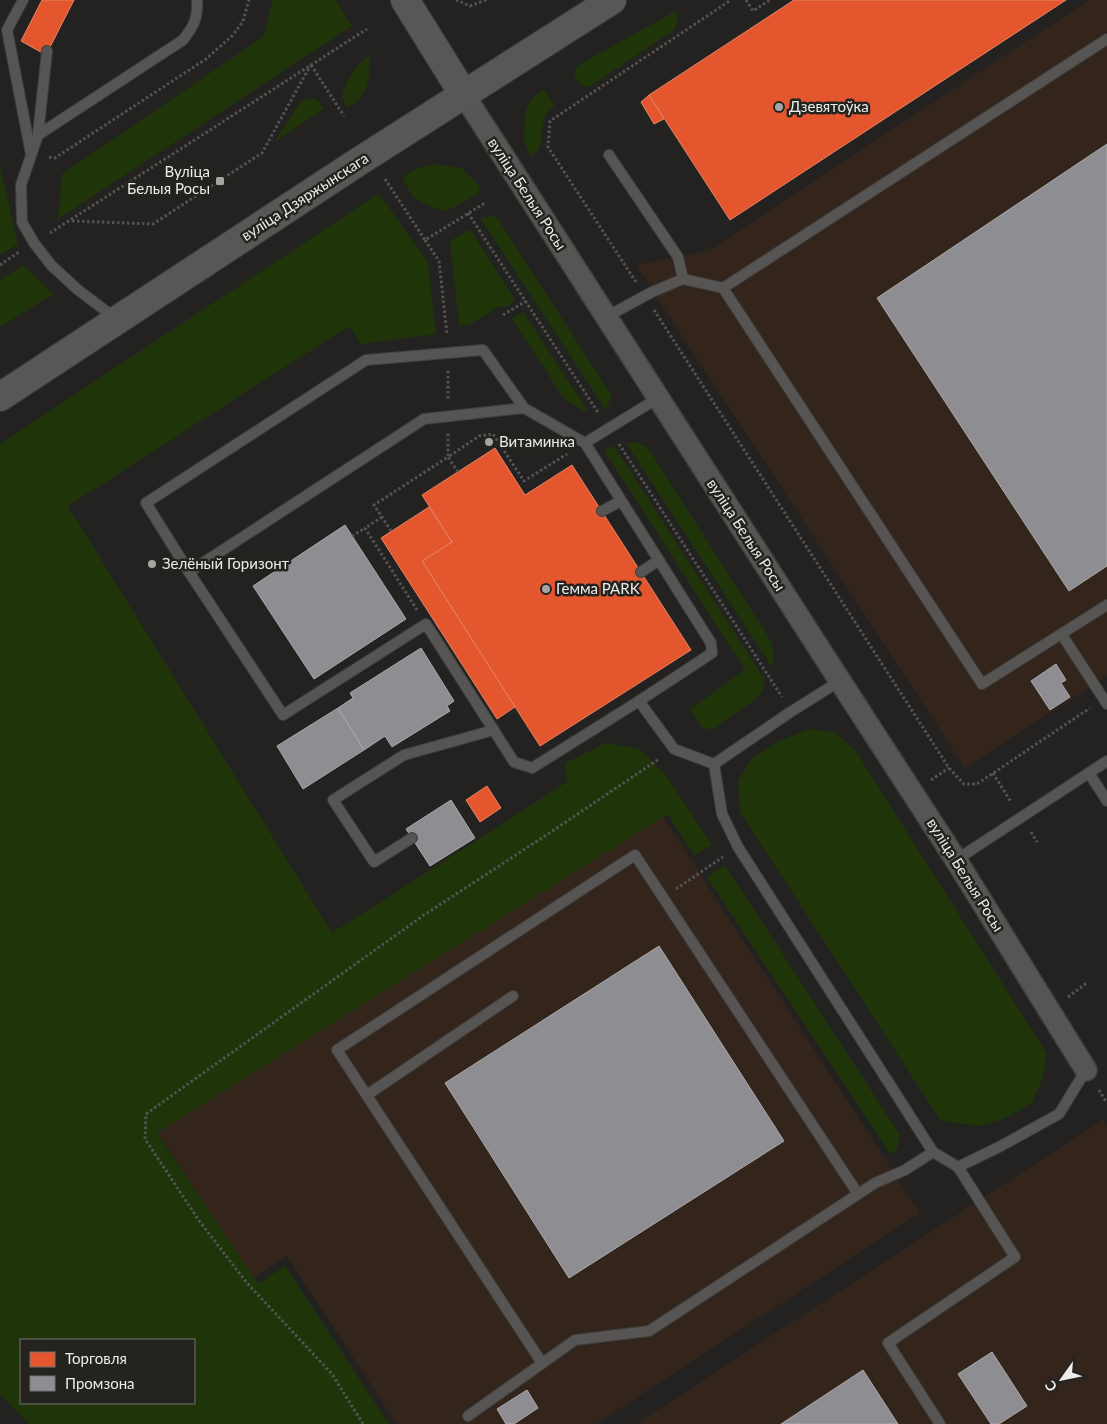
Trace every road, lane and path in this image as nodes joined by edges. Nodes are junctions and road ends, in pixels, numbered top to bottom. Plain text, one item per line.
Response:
1 (23, 0) edge
2 (197, 0) edge
3 (248, 0) edge
4 (405, 0) edge
5 (456, 0) edge
6 (486, 0) edge
7 (612, 0) edge
8 (731, 0) edge
9 (746, 0) edge
10 (770, 0) edge
11 (367, 29) dead end
12 (1107, 38) edge
13 (47, 51) dead end
14 (311, 65) junction
15 (464, 95) junction
16 (344, 116) dead end
17 (38, 135) junction
18 (31, 155) junction
19 (609, 155) dead end
20 (385, 179) dead end
21 (484, 203) dead end
22 (468, 213) junction
23 (71, 221) junction
24 (425, 240) junction
25 (34, 243) junction
26 (0, 265) edge
27 (683, 279) junction
28 (723, 288) junction
29 (645, 297) junction
30 (526, 301) junction
31 (503, 315) dead end
32 (606, 317) junction
33 (118, 320) junction
34 (448, 353) junction
35 (0, 397) edge
36 (658, 398) junction
37 (524, 408) junction
38 (448, 416) junction
39 (609, 429) junction
40 (585, 443) junction
41 (448, 457) junction
42 (458, 472) dead end
43 (621, 501) junction
44 (602, 512) dead end
45 (382, 517) junction
46 (365, 528) junction
47 (391, 531) dead end
48 (352, 536) dead end
49 (659, 560) junction
50 (189, 572) junction
51 (641, 572) dead end
52 (1107, 605) edge
53 (426, 624) junction
54 (1062, 635) junction
55 (840, 681) junction
56 (639, 701) junction
57 (1105, 701) edge
58 (792, 711) junction
59 (494, 730) junction
60 (1107, 761) edge
61 (714, 764) junction
62 (1090, 773) junction
63 (1107, 801) edge
64 (412, 838) dead end
65 (956, 860) junction
66 (715, 863) dead end
67 (678, 888) dead end
68 (513, 996) dead end
69 (1086, 1070) joint
70 (367, 1095) junction
71 (933, 1152) junction
72 (958, 1167) junction
73 (858, 1194) junction
74 (542, 1363) junction
75 (468, 1416) dead end
76 (940, 1424) edge

1 - 18 lane
2 - 17 lane
3 - 18 path
4 - 15 main road, вуліца Белыя Росы
5 - 6 path
7 - 15 main road, вуліца Дзяржынскага
8 - 29 path
9 - 10 path
11 - 14 path
12 - 28 lane
13 - 17 lane
14 - 16 path
14 - 23 path
14 - 23 path
15 - 32 street, вуліца Белыя Росы
15 - 33 main road, вуліца Дзяржынскага
17 - 18 lane
18 - 25 lane
19 - 27 lane
20 - 24 path
21 - 22 path
22 - 24 path
22 - 30 path
23 - 25 path
24 - 34 path
25 - 26 path
25 - 33 lane
27 - 28 lane
27 - 29 lane
28 - 54 lane
29 - 32 lane
29 - 57 path
30 - 31 path
30 - 39 path
32 - 36 street, вуліца Белыя Росы
33 - 35 main road, вуліца Дзяржынскага
34 - 37 lane
34 - 38 path
34 - 50 lane
36 - 39 lane
36 - 55 street, вуліца Белыя Росы
37 - 38 lane
37 - 40 lane
38 - 41 path
38 - 50 lane
39 - 40 lane
39 - 58 path
40 - 41 path
40 - 43 lane
41 - 42 path
41 - 45 path
43 - 44 lane
43 - 49 lane
45 - 46 path
45 - 47 path
46 - 48 path
46 - 53 path
49 - 51 lane
49 - 56 lane
50 - 53 lane
52 - 54 lane
53 - 59 lane
54 - 57 lane
55 - 58 lane
55 - 65 street, вуліца Белыя Росы
56 - 59 lane
56 - 61 lane
58 - 61 lane
59 - 64 lane
60 - 62 lane
61 - 71 lane
62 - 63 lane
62 - 65 lane
65 - 69 street, вуліца Белыя Росы
66 - 67 path
68 - 70 lane
69 - 72 lane
70 - 73 lane
70 - 74 lane
71 - 72 lane
71 - 73 lane
72 - 76 lane
73 - 74 lane
74 - 75 lane

